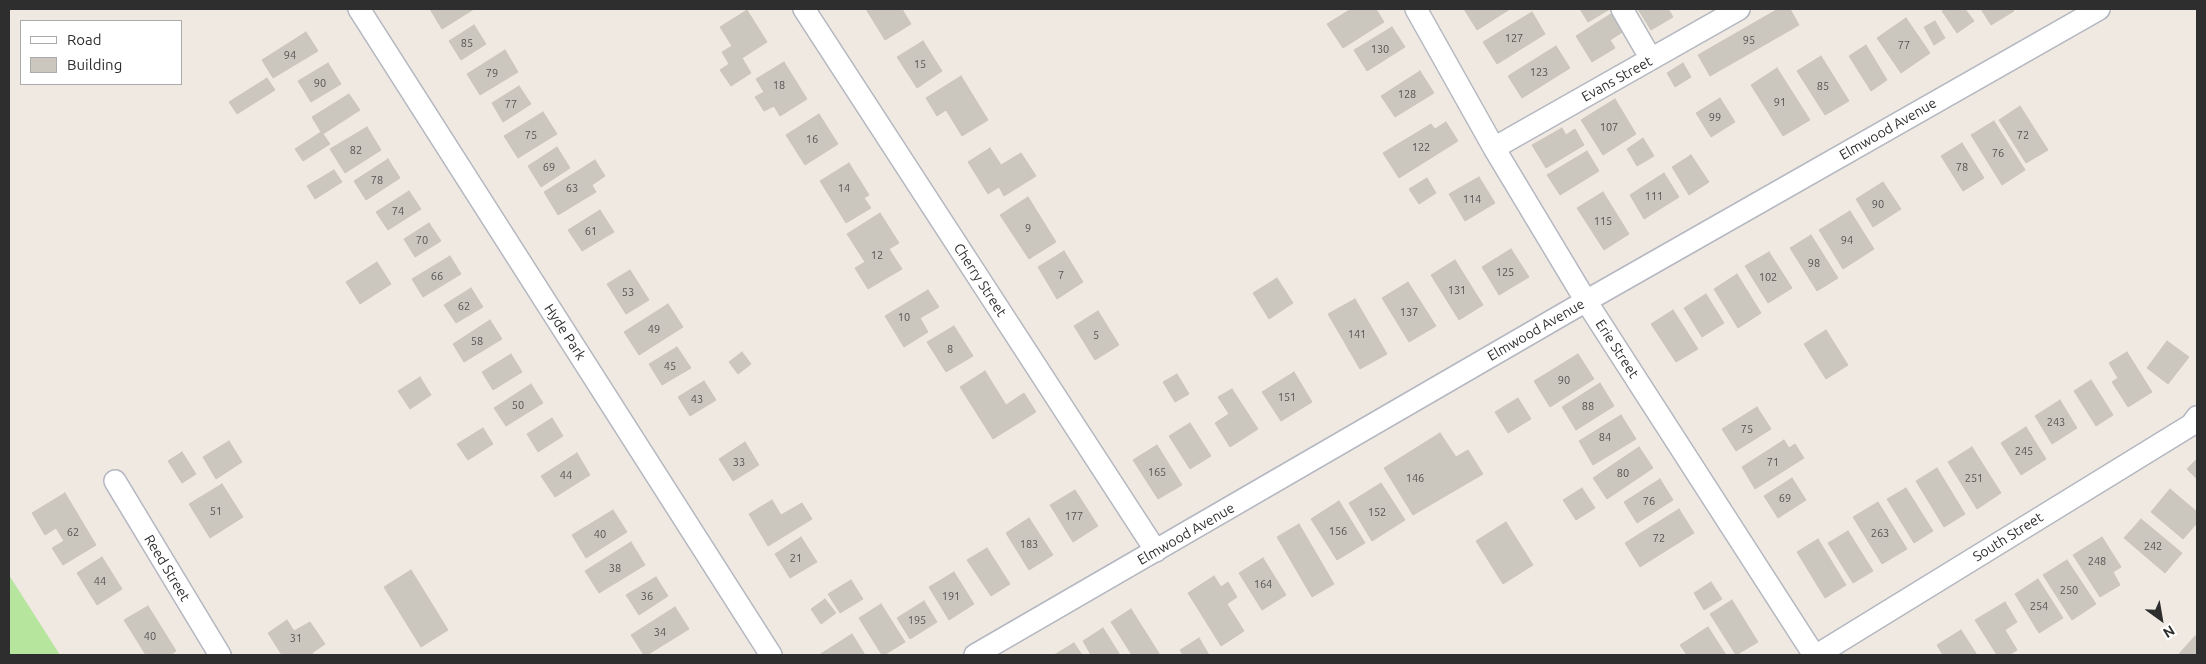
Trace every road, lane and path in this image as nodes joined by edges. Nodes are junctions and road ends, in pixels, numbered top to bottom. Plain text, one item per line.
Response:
1 (359, 9) edge
2 (804, 9) edge
3 (1416, 9) edge
4 (1622, 9) edge
5 (1739, 9) edge
6 (2099, 9) edge
7 (1651, 59) junction
8 (1494, 148) junction
9 (1586, 301) junction
10 (2197, 417) edge
11 (114, 481) dead end
12 (1156, 551) junction
13 (220, 655) edge
14 (771, 655) edge
15 (975, 655) edge
16 (1816, 655) edge

1 - 14 street, Hyde Park
2 - 12 street, Cherry Street
3 - 8 street, Erie Street
4 - 7 street
5 - 7 street, Evans Street
6 - 9 street, Elmwood Avenue
7 - 8 street, Evans Street
8 - 9 street, Erie Street
9 - 12 street, Elmwood Avenue
9 - 16 street, Erie Street
10 - 16 street, South Street
11 - 13 street, Reed Street
12 - 15 street, Elmwood Avenue

